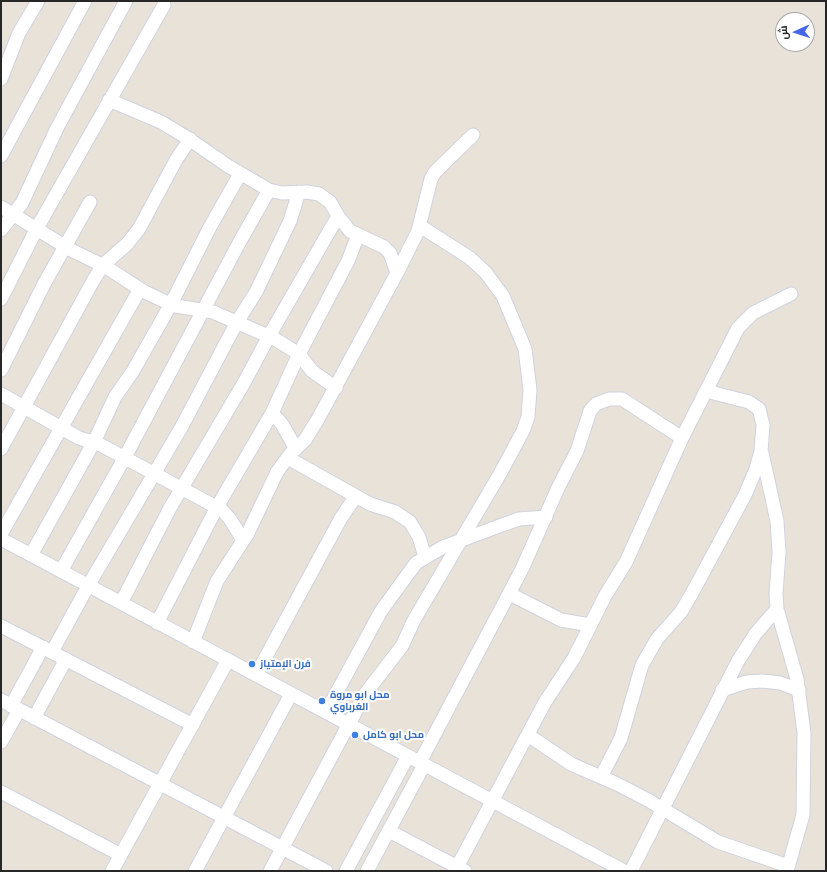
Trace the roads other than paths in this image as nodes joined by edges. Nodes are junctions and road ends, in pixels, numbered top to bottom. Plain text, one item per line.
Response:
1 (38, 1) edge
2 (85, 1) edge
3 (126, 1) edge
4 (164, 5) dead end
5 (1, 79) edge
6 (109, 100) junction
7 (473, 135) dead end
8 (190, 139) junction
9 (1, 156) edge
10 (240, 174) junction
11 (269, 190) junction
12 (299, 192) junction
13 (90, 202) dead end
14 (1, 207) edge
15 (13, 215) junction
16 (338, 216) junction
17 (420, 226) junction
18 (37, 228) junction
19 (1, 230) edge
20 (358, 236) junction
21 (66, 246) junction
22 (103, 265) junction
23 (397, 273) junction
24 (140, 289) junction
25 (791, 294) dead end
26 (1, 299) edge
27 (171, 304) junction
28 (204, 310) junction
29 (237, 322) junction
30 (269, 336) junction
31 (299, 354) junction
32 (1, 370) edge
33 (336, 388) junction
34 (706, 391) junction
35 (1, 394) edge
36 (23, 406) junction
37 (272, 413) junction
38 (60, 427) junction
39 (682, 438) junction
40 (94, 442) junction
41 (1, 449) edge
42 (761, 451) junction
43 (292, 453) junction
44 (125, 457) junction
45 (155, 473) junction
46 (182, 488) junction
47 (356, 496) junction
48 (217, 507) junction
49 (546, 517) junction
50 (1, 534) edge
51 (1, 539) edge
52 (243, 540) junction
53 (460, 542) junction
54 (31, 555) junction
55 (425, 556) junction
56 (61, 571) junction
57 (88, 586) junction
58 (510, 594) junction
59 (121, 603) junction
60 (777, 609) junction
61 (158, 623) junction
62 (1, 626) edge
63 (590, 626) junction
64 (193, 642) junction
65 (48, 650) junction
66 (66, 659) junction
67 (228, 660) junction
68 (256, 675) junction
69 (722, 690) junction
70 (799, 690) junction
71 (292, 694) junction
72 (10, 705) edge
73 (326, 712) junction
74 (34, 718) junction
75 (193, 725) junction
76 (350, 725) junction
77 (528, 735) junction
78 (1, 742) edge
79 (408, 756) junction
80 (422, 764) junction
81 (601, 777) junction
82 (160, 784) junction
83 (1, 792) edge
84 (493, 801) junction
85 (663, 809) junction
86 (224, 818) junction
87 (388, 831) junction
88 (283, 848) junction
89 (121, 855) junction
90 (787, 868) edge
91 (459, 870) edge
92 (112, 871) edge
93 (195, 871) edge
94 (270, 871) edge
95 (326, 871) edge
96 (346, 871) edge
97 (367, 871) edge
98 (624, 871) edge
99 (631, 871) edge

1 - 5 street
2 - 9 street
3 - 15 street
4 - 6 street
6 - 8 street
6 - 18 street
7 - 17 street
8 - 10 street
8 - 22 street
10 - 11 street
10 - 27 street
11 - 12 street
11 - 28 street
12 - 16 street
12 - 29 street
13 - 21 street
14 - 15 street
15 - 18 street
15 - 19 street
16 - 20 street
16 - 30 street
17 - 23 street
17 - 53 street
18 - 21 street
18 - 26 street
20 - 23 street
20 - 31 street
21 - 22 street
21 - 32 street
22 - 24 street
22 - 36 street
23 - 33 street
24 - 27 street
24 - 38 street
25 - 34 street
27 - 28 street
27 - 40 street
28 - 29 street
28 - 44 street
29 - 30 street
29 - 45 street
30 - 31 street
30 - 46 street
31 - 33 street
31 - 37 street
33 - 43 street
34 - 39 street
34 - 42 street
35 - 36 street
36 - 38 street
36 - 41 street
37 - 43 street
37 - 48 street
38 - 40 street
38 - 50 street
39 - 49 street
39 - 63 street
40 - 44 street
40 - 54 street
42 - 60 street
42 - 81 street
43 - 47 street
43 - 52 street
44 - 45 street
44 - 56 street
45 - 46 street
45 - 57 street
46 - 48 street
46 - 59 street
47 - 55 street
47 - 68 street
48 - 52 street
48 - 61 street
49 - 53 street
49 - 58 street
51 - 54 street
52 - 64 street
53 - 55 street
53 - 76 street
54 - 56 street
55 - 73 street
56 - 57 street
57 - 59 street
57 - 65 street
58 - 63 street
58 - 80 street
59 - 61 street
60 - 69 street
60 - 70 street
61 - 64 street
62 - 65 street
63 - 77 street
64 - 67 street
65 - 66 street
65 - 72 street
66 - 74 street
66 - 75 street
67 - 68 street
67 - 75 street
68 - 71 street
69 - 70 street
69 - 85 street
70 - 90 street
71 - 73 street
71 - 86 street
72 - 74 street
72 - 78 street
73 - 76 street
74 - 82 street
75 - 82 street
76 - 79 street
76 - 88 street
77 - 81 street
77 - 84 street
79 - 80 street
79 - 96 street
80 - 84 street
80 - 87 street
81 - 85 street
82 - 86 street
82 - 89 street
83 - 89 street
84 - 91 street
84 - 98 street
85 - 90 street
85 - 99 street
86 - 88 street
86 - 93 street
87 - 91 street
87 - 97 street
88 - 94 street
88 - 95 street
89 - 92 street

